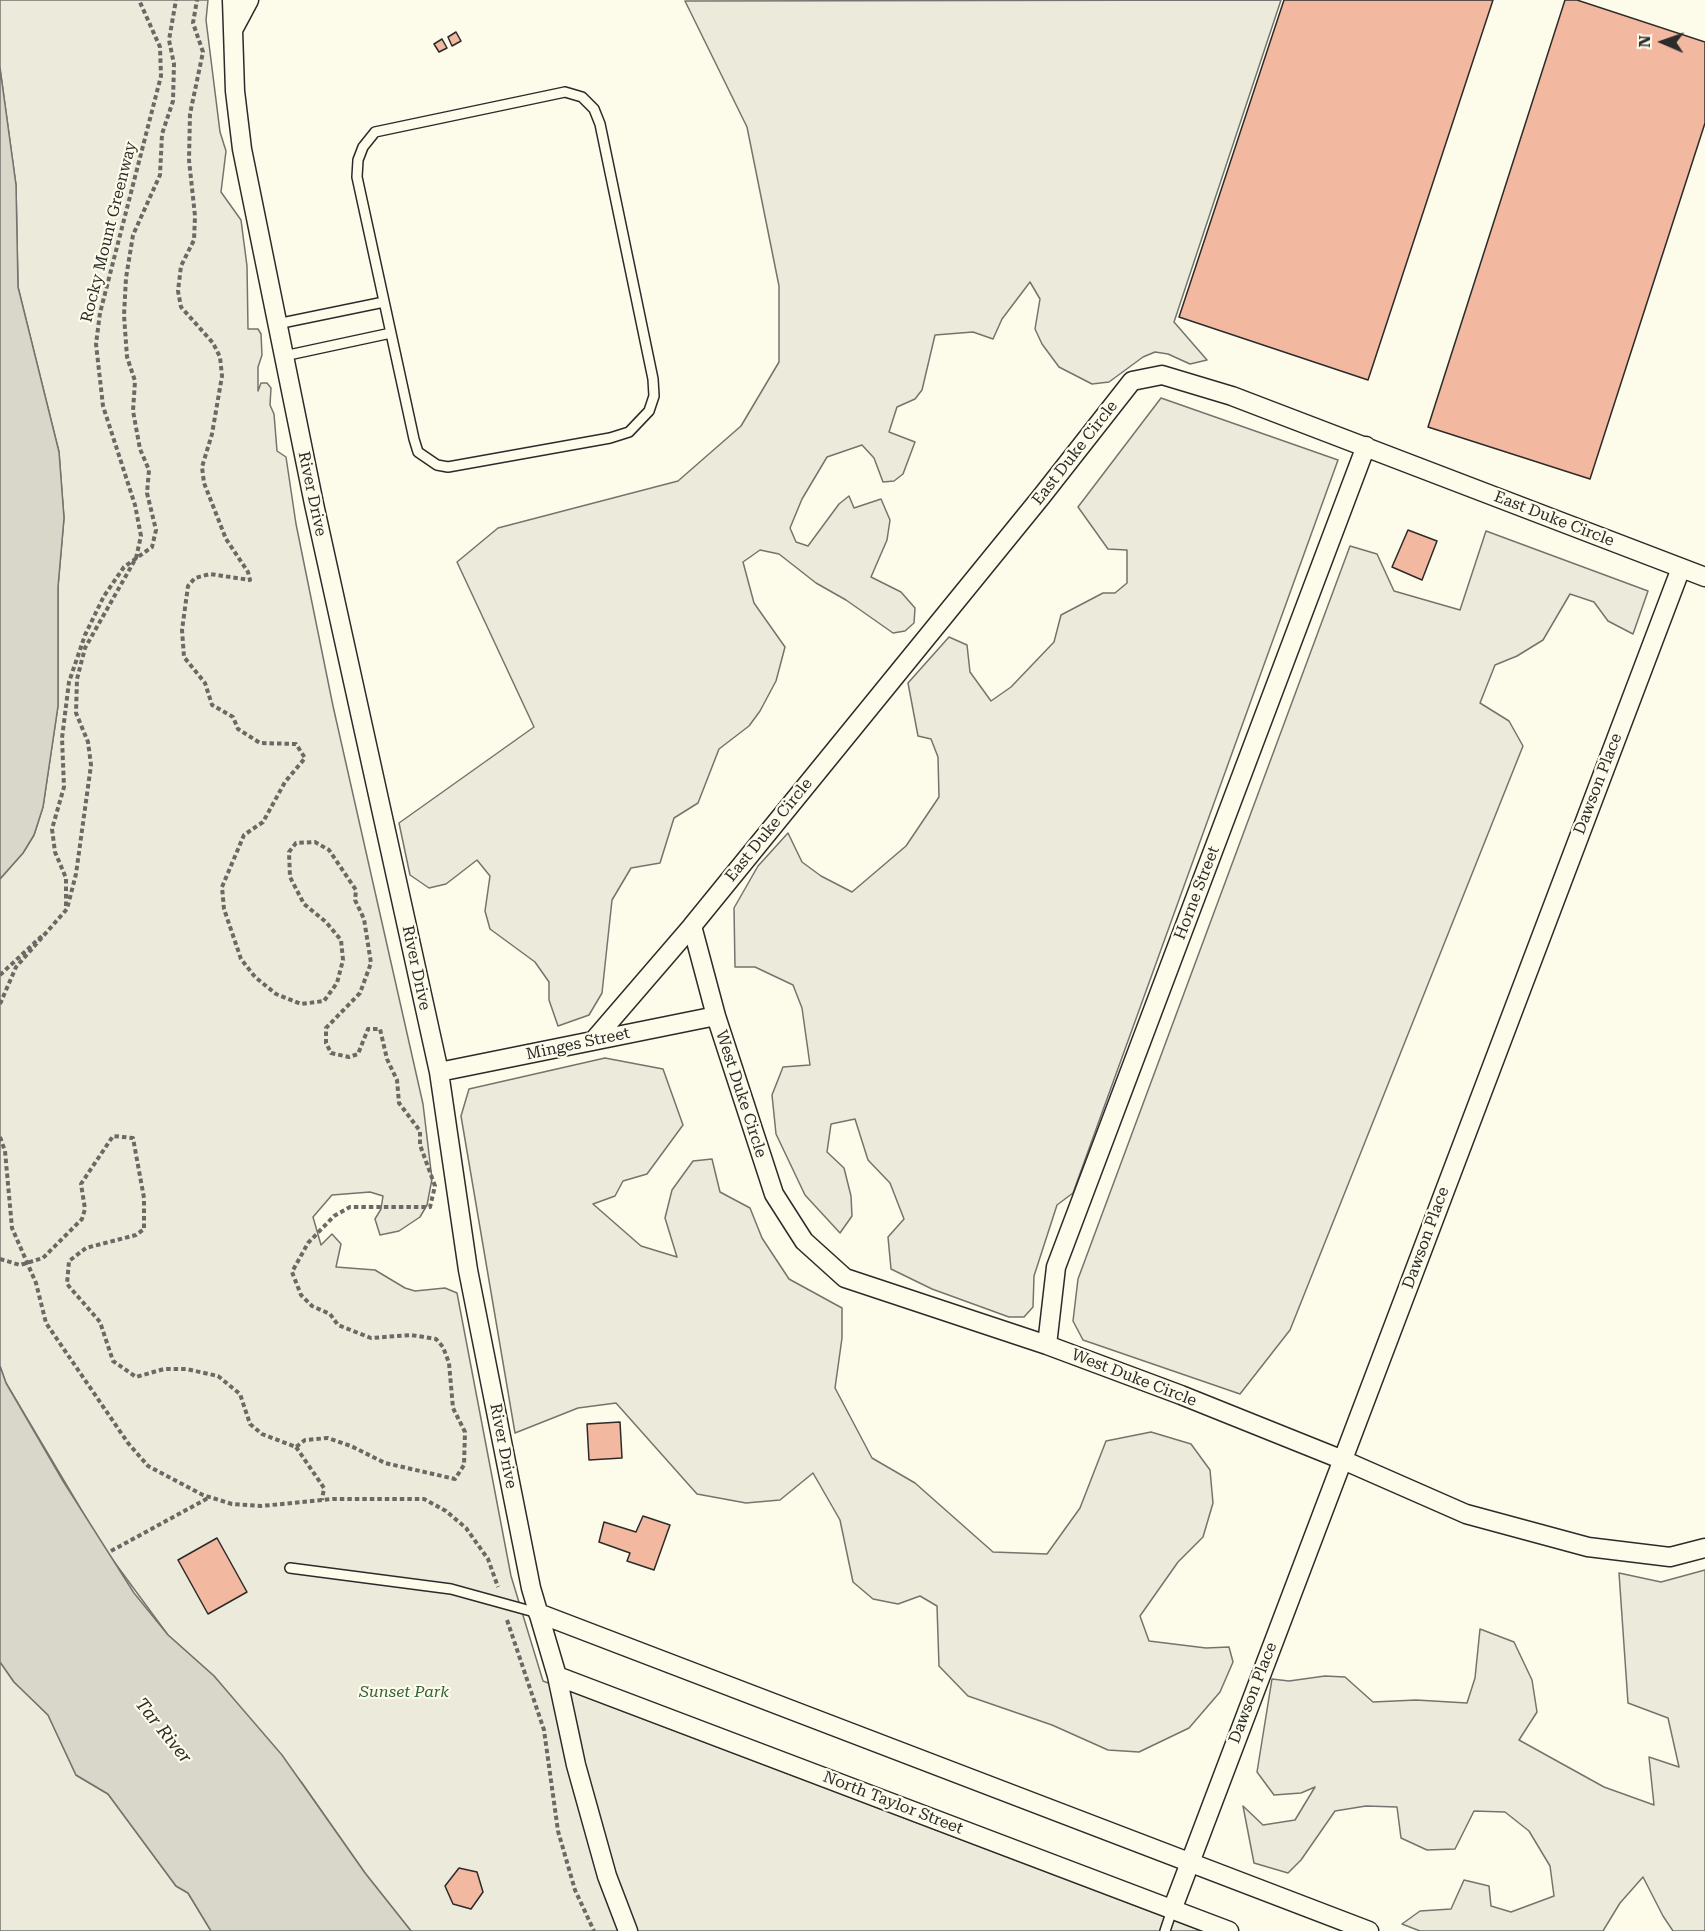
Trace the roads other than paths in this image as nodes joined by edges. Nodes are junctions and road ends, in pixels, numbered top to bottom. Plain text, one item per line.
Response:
1 (232, 0) edge
2 (249, 0) edge
3 (232, 33) junction
4 (384, 302) junction
5 (277, 324) junction
6 (391, 333) junction
7 (284, 356) junction
8 (1366, 446) junction
9 (1681, 568) junction
10 (1705, 577) edge
11 (692, 926) junction
12 (716, 1016) junction
13 (593, 1041) junction
14 (439, 1072) junction
15 (1047, 1345) junction
16 (1343, 1460) junction
17 (1705, 1548) edge
18 (290, 1568) dead end
19 (538, 1612) junction
20 (557, 1676) junction
21 (1188, 1863) junction
22 (1172, 1910) junction
23 (628, 1931) edge
24 (1165, 1931) edge
25 (1229, 1931) edge
26 (1369, 1931) edge

1 - 3 street, River Drive
2 - 3 street
3 - 5 street, River Drive
4 - 5 lane
4 - 6 lane
4 - 6 lane
5 - 7 street, River Drive
6 - 7 lane
7 - 14 street, River Drive
8 - 9 street, East Duke Circle
8 - 11 street, East Duke Circle
8 - 15 street, Horne Street
9 - 10 street, East Duke Circle
9 - 16 street, Dawson Place
11 - 12 street
11 - 13 street, East Duke Circle
12 - 13 street, Minges Street
12 - 15 street, West Duke Circle
13 - 14 street, Minges Street
14 - 19 street, River Drive
15 - 16 street, West Duke Circle
16 - 17 street, West Duke Circle
16 - 21 street, Dawson Place
18 - 19 lane
19 - 20 street, River Drive
19 - 21 street
20 - 22 street, North Taylor Street
20 - 23 street, River Drive
21 - 22 street, Dawson Place
21 - 26 street
22 - 24 lane
22 - 25 street, North Taylor Street

